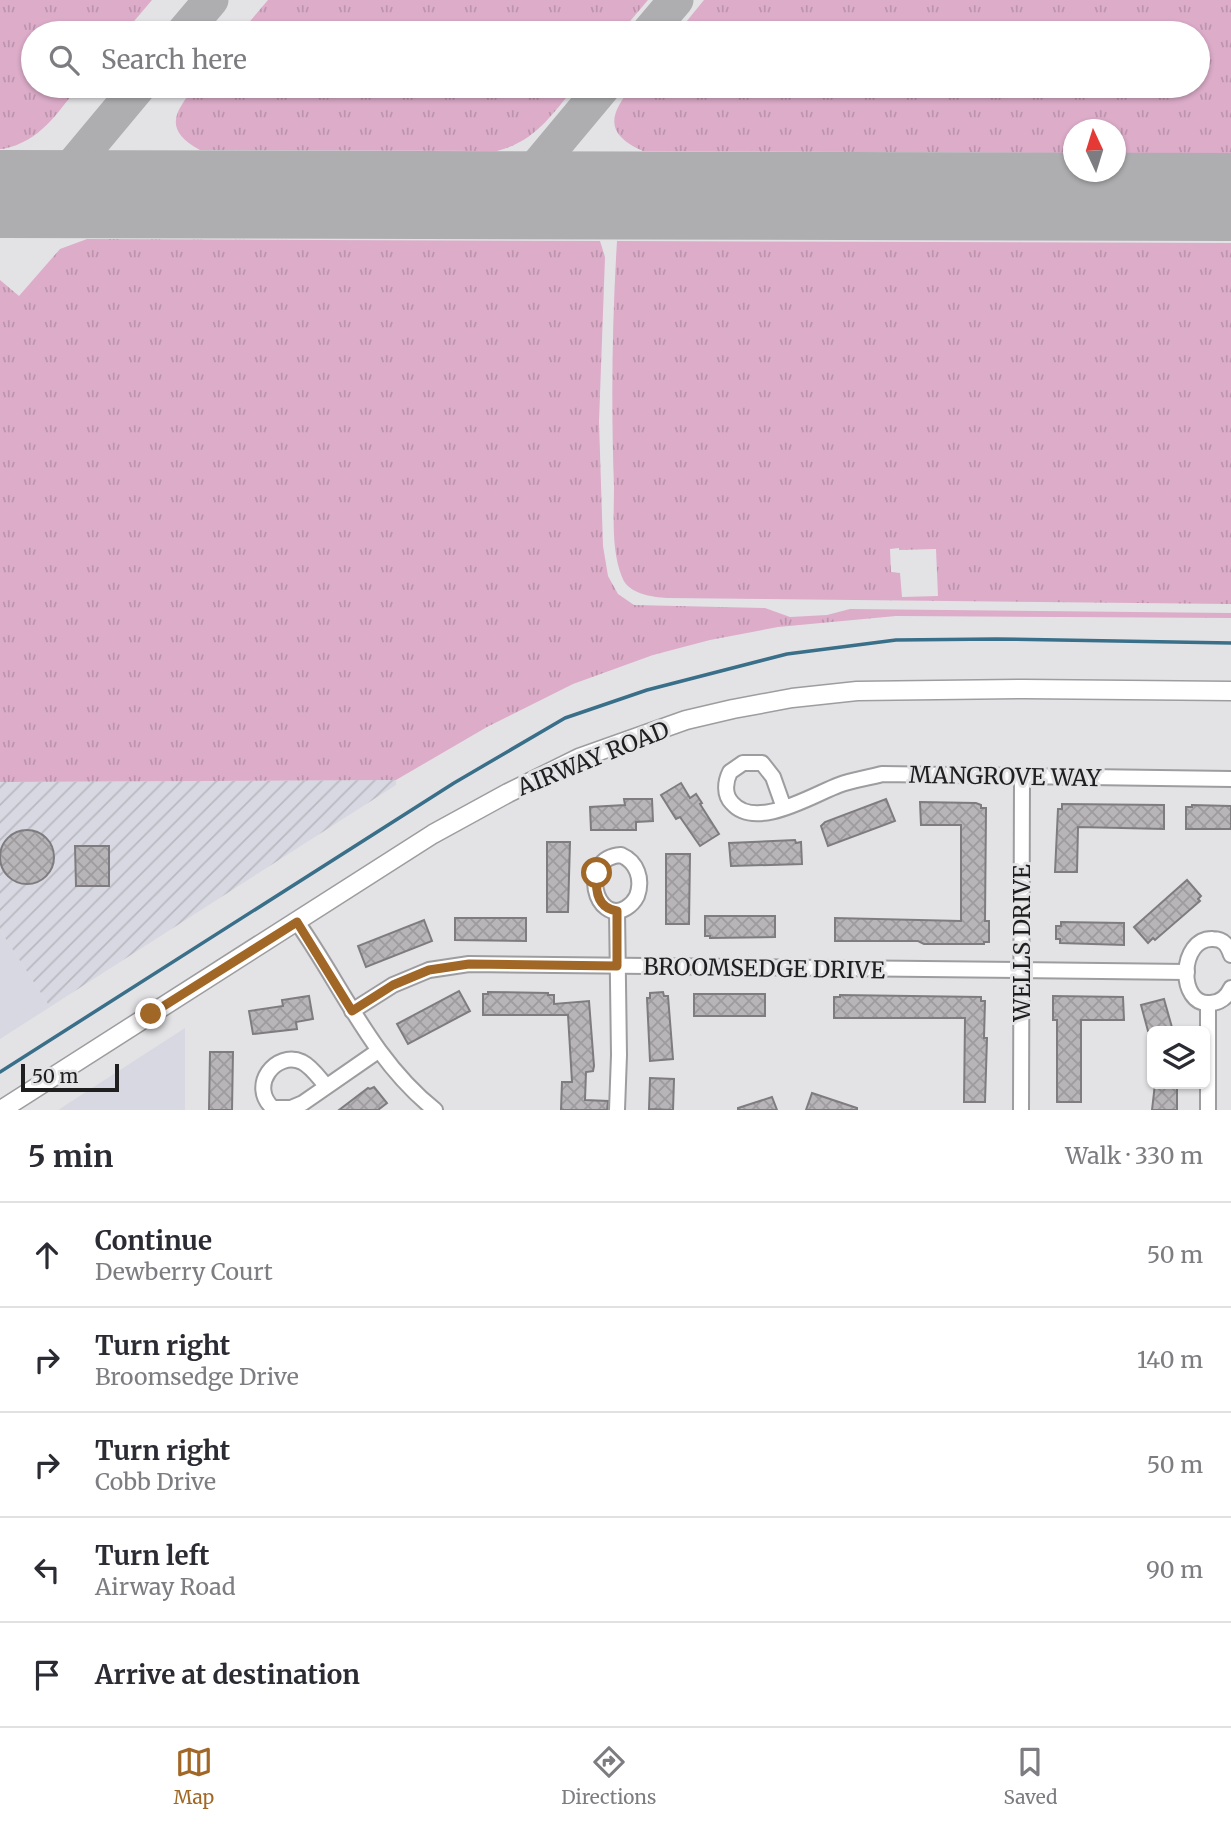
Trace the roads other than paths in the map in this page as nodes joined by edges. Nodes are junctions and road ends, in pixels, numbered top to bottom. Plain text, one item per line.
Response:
1 (1231, 691) edge
2 (1022, 777) junction
3 (1231, 779) edge
4 (784, 808) dead end
5 (617, 911) dead end
6 (297, 922) junction
7 (1231, 955) edge
8 (617, 966) junction
9 (1021, 971) junction
10 (1187, 972) junction
11 (1231, 988) edge
12 (1208, 1004) junction
13 (352, 1011) junction
14 (378, 1051) junction
15 (326, 1086) dead end
16 (1, 1110) edge
17 (435, 1110) edge
18 (617, 1110) edge
19 (1021, 1110) edge
20 (1208, 1110) edge

1 - 6 main road, AIRWAY ROAD
2 - 3 street, MANGROVE WAY
2 - 4 street, MANGROVE WAY
2 - 9 street, WELLS DRIVE
5 - 8 street
6 - 13 street
6 - 16 main road, AIRWAY ROAD
7 - 10 street
8 - 9 street, BROOMSEDGE DRIVE
8 - 13 street, BROOMSEDGE DRIVE
8 - 18 street
9 - 10 street, BROOMSEDGE DRIVE
9 - 19 street, WELLS DRIVE
10 - 12 street
11 - 12 street
12 - 20 street
13 - 14 street
14 - 15 street
14 - 17 street

